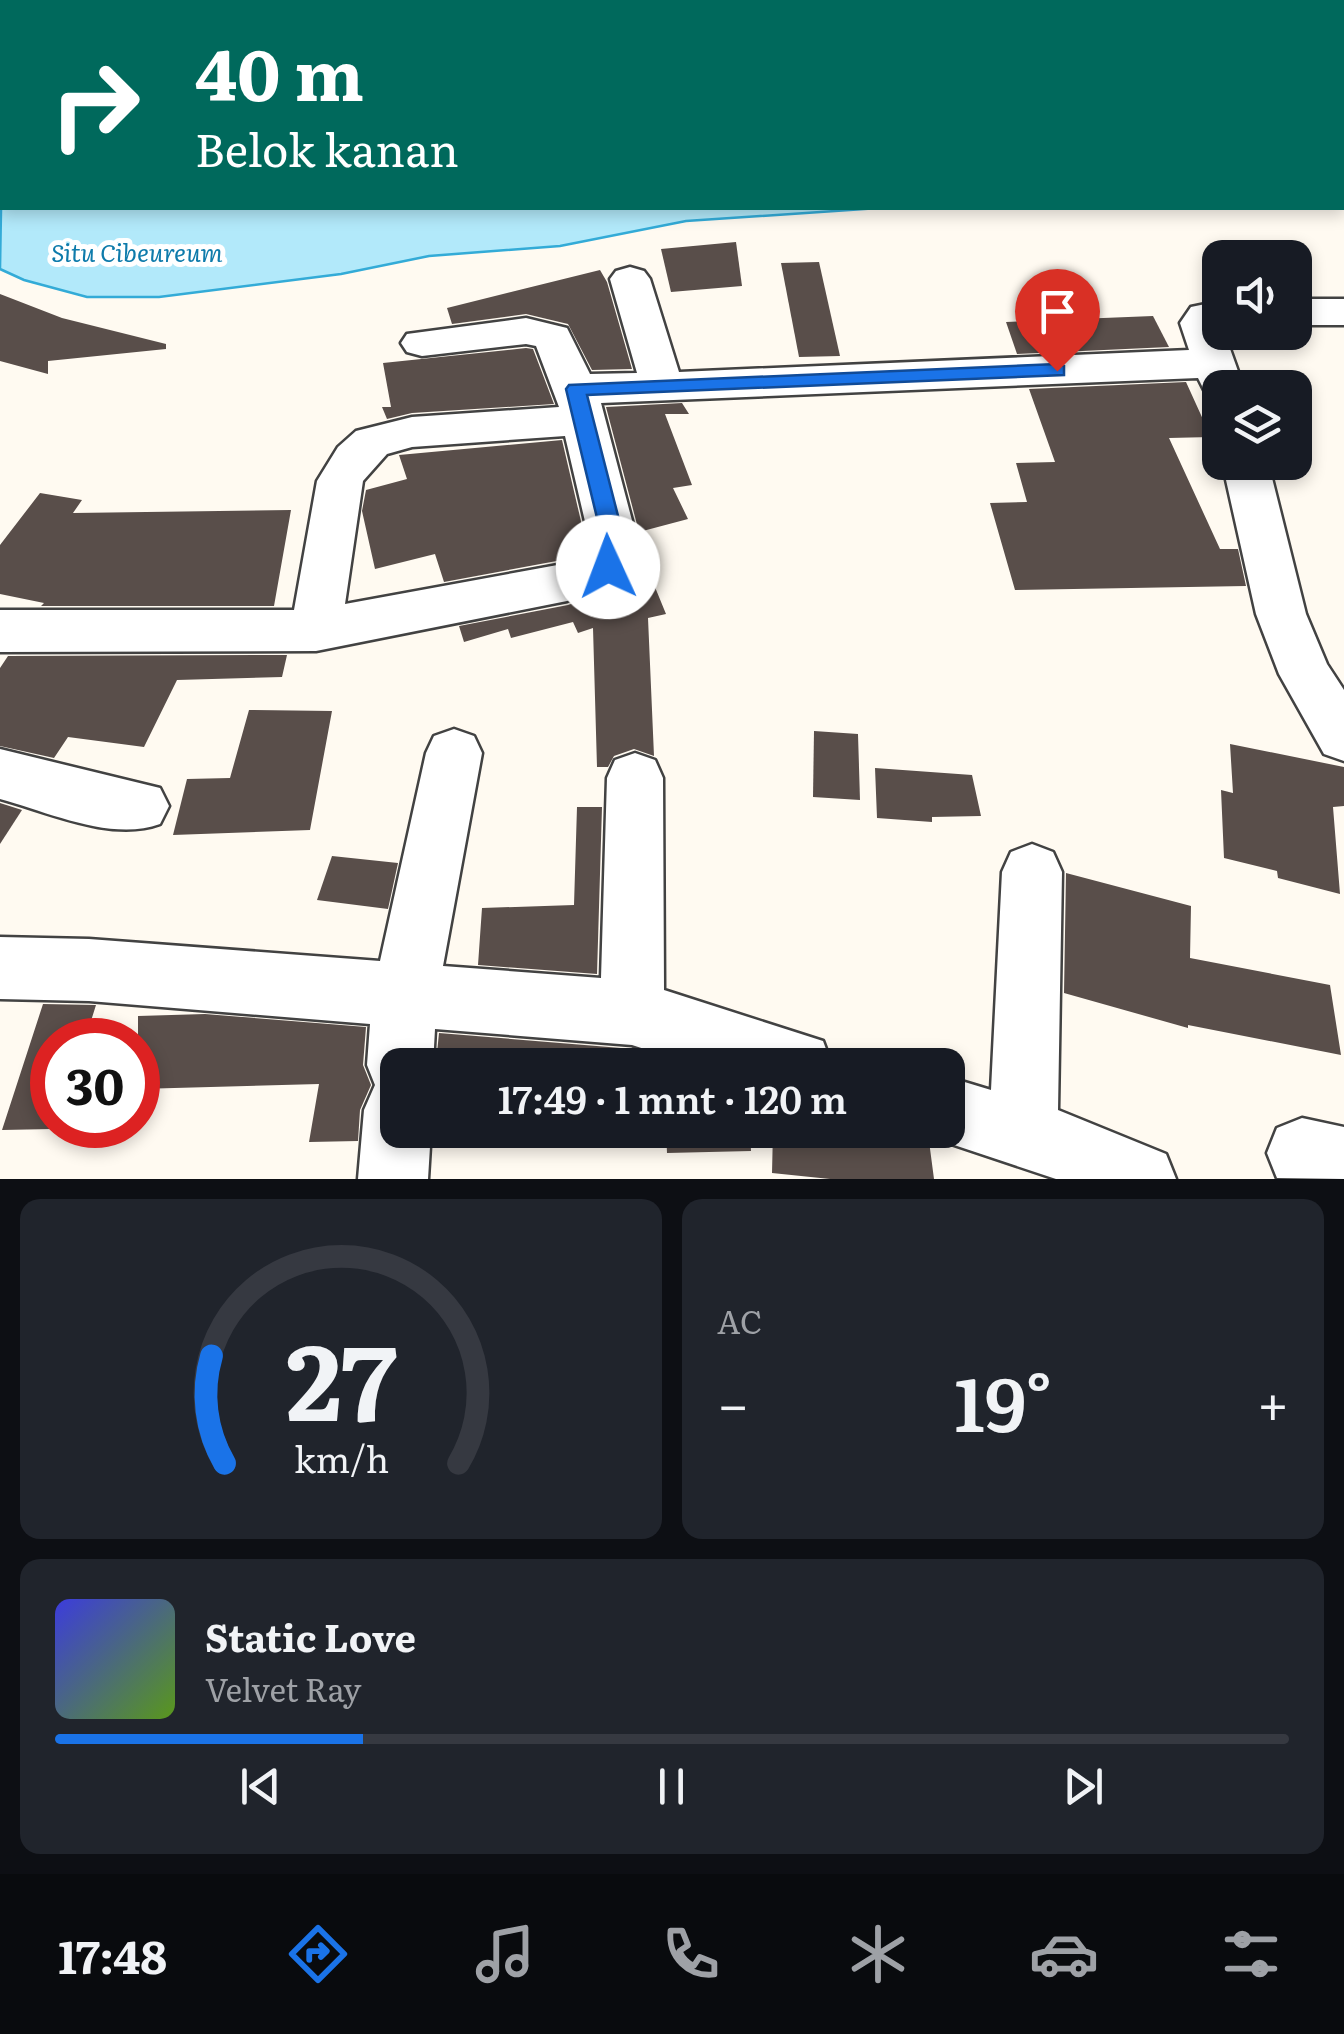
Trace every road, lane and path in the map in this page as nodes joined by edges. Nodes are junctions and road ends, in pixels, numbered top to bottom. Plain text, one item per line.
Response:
1 (630, 279) dead end
2 (1312, 312) edge
3 (1344, 312) edge
4 (422, 343) dead end
5 (1202, 375) edge
6 (662, 386) junction
7 (580, 404) junction
8 (1249, 480) edge
9 (316, 630) junction
10 (0, 631) edge
11 (1344, 737) edge
12 (454, 753) dead end
13 (0, 774) edge
14 (635, 778) dead end
15 (140, 806) dead end
16 (1032, 872) dead end
17 (0, 968) edge
18 (404, 995) junction
19 (632, 1014) junction
20 (401, 1048) edge
21 (743, 1048) edge
22 (965, 1116) edge
23 (1022, 1134) junction
24 (395, 1148) edge
25 (393, 1179) edge
26 (1141, 1179) edge

1 - 6 street
2 - 3 street
4 - 7 street
5 - 6 street
6 - 7 street
7 - 9 street
7 - 9 street
8 - 11 street
9 - 10 street
12 - 18 street
13 - 15 street
14 - 19 street
16 - 23 street
17 - 18 street
18 - 19 street
18 - 20 street
19 - 21 street
22 - 23 street
23 - 26 street
24 - 25 street

